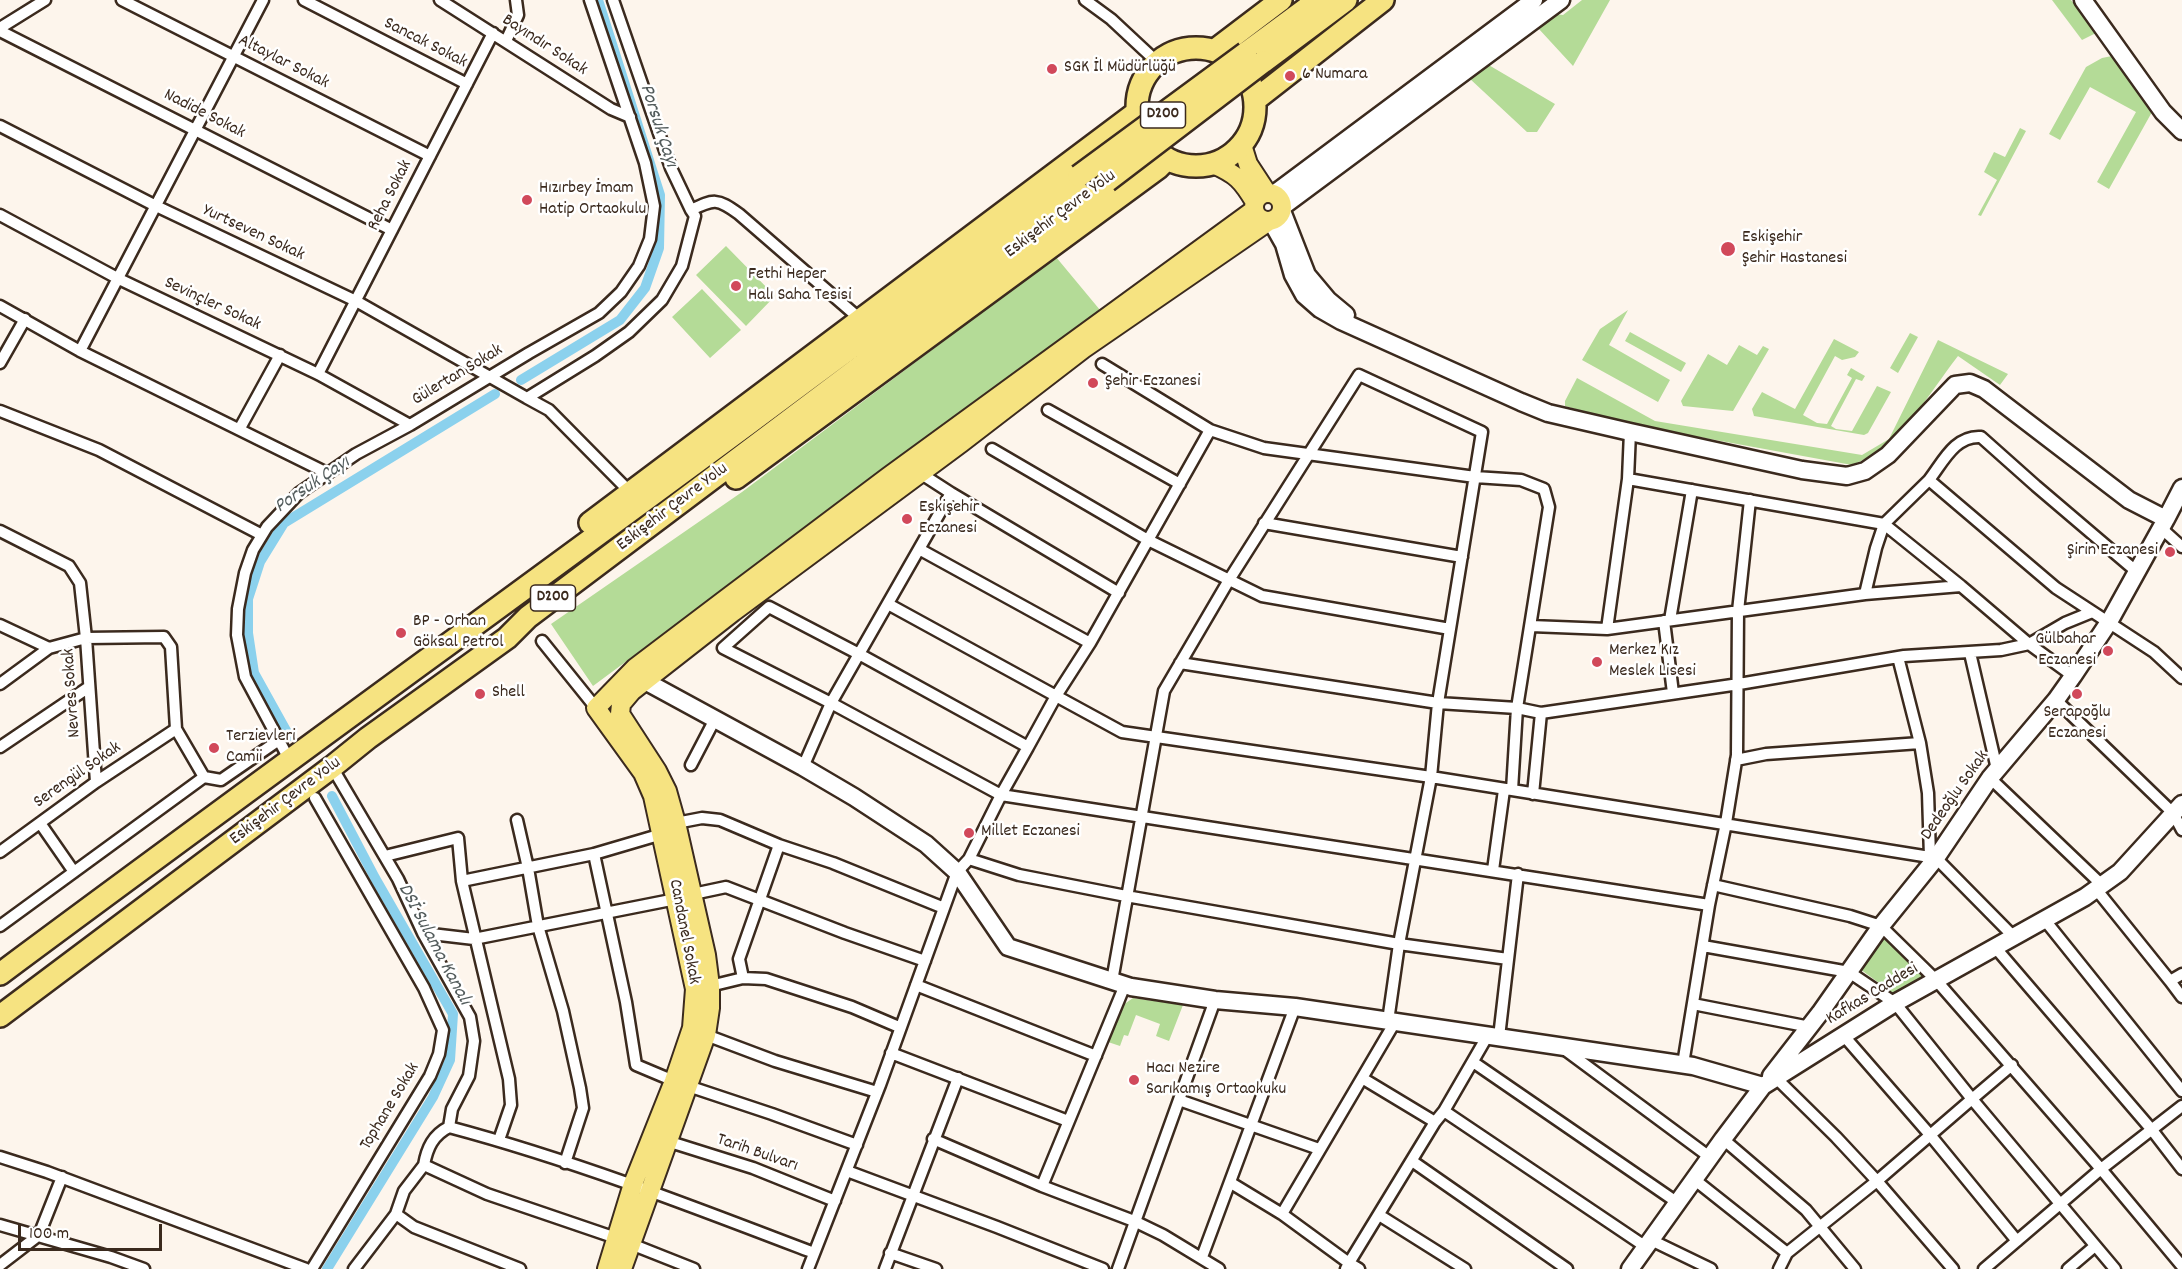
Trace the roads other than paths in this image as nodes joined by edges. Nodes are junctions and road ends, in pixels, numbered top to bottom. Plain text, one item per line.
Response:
1 (45, 0) edge
2 (122, 0) edge
3 (263, 0) edge
4 (304, 0) edge
5 (440, 0) edge
6 (516, 0) edge
7 (590, 0) edge
8 (614, 0) edge
9 (1085, 0) edge
10 (1281, 0) edge
11 (1318, 0) edge
12 (1346, 0) edge
13 (1383, 0) edge
14 (1534, 0) edge
15 (1562, 0) edge
16 (2084, 0) edge
17 (0, 30) edge
18 (493, 33) junction
19 (506, 41) junction
20 (1215, 50) junction
21 (233, 56) junction
22 (1255, 58) junction
23 (1156, 61) junction
24 (466, 84) junction
25 (1255, 100) junction
26 (1136, 113) junction
27 (630, 117) junction
28 (0, 126) edge
29 (196, 129) junction
30 (2182, 131) edge
31 (1242, 145) junction
32 (430, 156) junction
33 (1167, 159) junction
34 (1213, 164) junction
35 (154, 205) junction
36 (1269, 207) junction
37 (691, 210) junction
38 (0, 215) edge
39 (392, 230) junction
40 (119, 279) junction
41 (356, 301) junction
42 (0, 306) edge
43 (25, 319) junction
44 (860, 319) junction
45 (80, 351) junction
46 (280, 355) junction
47 (0, 363) edge
48 (1102, 364) dead end
49 (318, 374) junction
50 (491, 376) junction
51 (527, 398) junction
52 (1048, 410) dead end
53 (0, 411) edge
54 (410, 425) junction
55 (240, 428) junction
56 (1210, 430) junction
57 (1630, 432) junction
58 (992, 449) dead end
59 (1308, 453) junction
60 (327, 473) junction
61 (920, 473) junction
62 (1475, 477) junction
63 (1628, 479) junction
64 (1929, 480) junction
65 (1180, 484) junction
66 (2182, 488) edge
67 (1692, 490) junction
68 (630, 492) junction
69 (951, 493) junction
70 (1750, 500) junction
71 (1264, 523) junction
72 (1884, 524) junction
73 (2163, 524) junction
74 (0, 531) edge
75 (262, 536) junction
76 (1148, 540) junction
77 (2182, 547) edge
78 (919, 549) junction
79 (1462, 557) junction
80 (2137, 572) junction
81 (1229, 580) junction
82 (1961, 586) junction
83 (1119, 593) junction
84 (1865, 594) junction
85 (888, 604) junction
86 (1738, 611) junction
87 (2092, 612) junction
88 (528, 617) junction
89 (484, 618) junction
90 (1667, 620) junction
91 (2109, 622) junction
92 (0, 625) edge
93 (1531, 626) junction
94 (1607, 628) junction
95 (1450, 629) junction
96 (86, 638) junction
97 (542, 641) dead end
98 (1090, 643) junction
99 (2029, 644) junction
100 (49, 648) junction
101 (1970, 653) junction
102 (859, 654) junction
103 (1898, 657) junction
104 (1180, 663) junction
105 (2073, 676) junction
106 (2182, 678) edge
107 (645, 681) junction
108 (0, 684) edge
109 (1739, 684) junction
110 (89, 687) junction
111 (1673, 693) junction
112 (1056, 696) junction
113 (2056, 700) junction
114 (831, 703) junction
115 (1438, 703) junction
116 (596, 708) junction
117 (1517, 708) junction
118 (1541, 713) junction
119 (620, 714) junction
120 (715, 719) junction
121 (176, 729) junction
122 (1156, 735) junction
123 (279, 740) junction
124 (1920, 743) junction
125 (0, 747) edge
126 (1028, 747) junction
127 (289, 759) junction
128 (1736, 760) junction
129 (691, 765) dead end
130 (332, 767) junction
131 (803, 767) junction
132 (1993, 774) junction
133 (204, 777) junction
134 (1431, 777) junction
135 (96, 782) junction
136 (1508, 790) junction
137 (1533, 794) junction
138 (1001, 795) junction
139 (315, 798) dead end
140 (2178, 808) edge
141 (1140, 817) junction
142 (517, 820) dead end
143 (40, 823) junction
144 (1726, 823) junction
145 (669, 828) junction
146 (2182, 830) edge
147 (779, 845) junction
148 (0, 852) edge
149 (594, 854) junction
150 (385, 856) junction
151 (1933, 857) junction
152 (1417, 858) junction
153 (969, 859) junction
154 (528, 868) junction
155 (1493, 870) junction
156 (74, 872) junction
157 (957, 872) junction
158 (1518, 874) junction
159 (462, 881) junction
160 (1713, 885) junction
161 (2099, 887) junction
162 (684, 896) junction
163 (1126, 897) junction
164 (759, 899) junction
165 (1709, 905) junction
166 (944, 908) junction
167 (606, 914) junction
168 (2044, 919) junction
169 (0, 926) edge
170 (1881, 926) junction
171 (538, 927) junction
172 (423, 933) junction
173 (2013, 936) junction
174 (474, 939) junction
175 (1399, 944) junction
176 (1703, 945) junction
177 (1994, 946) junction
178 (1508, 959) junction
179 (925, 961) junction
180 (1849, 972) junction
181 (0, 974) edge
182 (2182, 974) edge
183 (743, 978) junction
184 (1936, 980) junction
185 (2170, 981) junction
186 (1119, 983) junction
187 (710, 986) junction
188 (916, 986) junction
189 (2182, 997) edge
190 (1215, 1000) junction
191 (1894, 1003) junction
192 (1693, 1004) junction
193 (1295, 1007) junction
194 (0, 1016) edge
195 (1392, 1021) junction
196 (899, 1027) junction
197 (1810, 1027) junction
198 (706, 1035) junction
199 (1494, 1036) junction
200 (1844, 1036) junction
201 (1559, 1046) junction
202 (891, 1053) junction
203 (1096, 1056) junction
204 (1473, 1062) junction
205 (1683, 1064) junction
206 (2012, 1065) junction
207 (958, 1078) junction
208 (1362, 1078) junction
209 (1769, 1082) junction
210 (681, 1083) junction
211 (2182, 1091) edge
212 (877, 1092) junction
213 (1972, 1099) junction
214 (1179, 1100) junction
215 (2182, 1106) edge
216 (1444, 1111) junction
217 (1068, 1121) junction
218 (1435, 1122) junction
219 (1252, 1125) junction
220 (449, 1126) junction
221 (2151, 1130) junction
222 (1931, 1136) junction
223 (933, 1139) junction
224 (1723, 1139) junction
225 (499, 1140) junction
226 (668, 1141) junction
227 (857, 1145) junction
228 (1319, 1149) junction
229 (0, 1157) edge
230 (1711, 1158) junction
231 (1412, 1161) junction
232 (565, 1163) junction
233 (424, 1165) junction
234 (2101, 1169) junction
235 (2182, 1169) edge
236 (847, 1171) junction
237 (62, 1178) junction
238 (1695, 1180) junction
239 (1876, 1181) junction
240 (1231, 1183) junction
241 (1042, 1186) junction
242 (642, 1188) junction
243 (913, 1195) junction
244 (835, 1200) junction
245 (1678, 1203) junction
246 (2061, 1204) junction
247 (396, 1214) junction
248 (1282, 1214) junction
249 (1379, 1215) junction
250 (1134, 1221) junction
251 (0, 1225) edge
252 (1820, 1227) junction
253 (39, 1235) junction
254 (624, 1241) junction
255 (2018, 1241) junction
256 (1648, 1244) junction
257 (2095, 1246) junction
258 (1786, 1252) junction
259 (814, 1253) junction
260 (891, 1253) junction
261 (1202, 1257) junction
262 (0, 1265) edge
263 (2182, 1266) edge
264 (1351, 1267) edge
265 (144, 1269) edge
266 (306, 1269) edge
267 (312, 1269) edge
268 (354, 1269) edge
269 (520, 1269) edge
270 (607, 1269) edge
271 (622, 1269) edge
272 (694, 1269) edge
273 (808, 1269) edge
274 (885, 1269) edge
275 (936, 1269) edge
276 (1103, 1269) edge
277 (1118, 1269) edge
278 (1219, 1269) edge
279 (1465, 1269) edge
280 (1567, 1269) edge
281 (1630, 1269) edge
282 (1711, 1269) edge
283 (1779, 1269) edge
284 (1855, 1269) edge
285 (1953, 1269) edge
286 (1984, 1269) edge
287 (2068, 1269) edge
288 (2115, 1269) edge

1 - 17 street
2 - 21 street, Altaylar Sokak
3 - 21 street
4 - 24 street, Sancak Sokak
5 - 18 street, Bayındır Sokak
6 - 19 street
7 - 27 street, Gülertan Sokak
8 - 37 street
9 - 23 street
10 - 20 highway
11 - 22 highway, Eskişehir Çevre Yolu / D200
12 - 22 highway, Eskişehir Çevre Yolu / D200
13 - 25 highway
14 - 36 street
15 - 36 street
16 - 30 street
17 - 29 street, Nadide Sokak
18 - 19 street, Bayındır Sokak
18 - 24 street, Reha Sokak
19 - 27 street, Bayındır Sokak
20 - 23 highway
20 - 25 highway
21 - 29 street
21 - 32 street, Altaylar Sokak
22 - 88 highway, Eskişehir Çevre Yolu / D200, bridge
22 - 89 highway, Eskişehir Çevre Yolu / D200, bridge
23 - 26 highway
24 - 32 street, Reha Sokak
25 - 31 highway
26 - 33 highway
26 - 44 highway
27 - 50 street, Gülertan Sokak
28 - 35 street, Yurtseven Sokak
29 - 35 street
29 - 39 street, Nadide Sokak
31 - 34 highway
31 - 36 main road
32 - 39 street, Reha Sokak
33 - 34 highway
33 - 88 highway
34 - 36 main road
35 - 40 street
35 - 41 street, Yurtseven Sokak
36 - 57 street
36 - 61 main road
36 - 116 main road
37 - 44 street
37 - 51 street
38 - 40 street, Sevinçler Sokak
39 - 41 street, Reha Sokak
40 - 45 street
40 - 46 street, Sevinçler Sokak
41 - 49 street, Reha Sokak
41 - 50 street, Yurtseven Sokak
42 - 43 street
43 - 45 street
43 - 47 street
44 - 68 highway
45 - 55 street
46 - 49 street, Sevinçler Sokak
46 - 55 street
48 - 56 street
49 - 54 street, Sevinçler Sokak
50 - 51 street, Yurtseven Sokak
50 - 54 street, Gülertan Sokak
51 - 68 street, Yurtseven Sokak
52 - 65 street
53 - 75 street
54 - 60 street, Gülertan Sokak
55 - 60 street
56 - 59 street
56 - 65 street
57 - 63 street
57 - 73 street
58 - 76 street
59 - 62 street
59 - 62 street
59 - 71 street
60 - 75 street, Gülertan Sokak
61 - 69 street
61 - 107 main road
62 - 79 street
62 - 93 street
63 - 67 street
63 - 94 street
64 - 72 street
64 - 80 street
64 - 87 street
65 - 76 street
66 - 73 street, Dedeoğlu Sokak
67 - 70 street
67 - 90 street
68 - 89 highway
69 - 78 street
69 - 83 street
70 - 72 street
70 - 86 street
71 - 79 street
71 - 81 street
72 - 82 street
72 - 84 street
73 - 77 street
73 - 80 street, Dedeoğlu Sokak
74 - 96 street, Nevres Sokak
75 - 123 street, Gülertan Sokak
76 - 81 street
76 - 83 street
78 - 85 street
78 - 98 street
79 - 95 street
80 - 91 street, Dedeoğlu Sokak
81 - 95 street
81 - 104 street
82 - 84 street
82 - 99 street
83 - 98 street
84 - 86 street
85 - 102 street
85 - 112 street
86 - 90 street
86 - 109 street
87 - 91 street
87 - 99 street
88 - 130 highway, Eskişehir Çevre Yolu / D200
89 - 127 highway, Eskişehir Çevre Yolu / D200
90 - 94 street
90 - 111 street
91 - 105 street, Dedeoğlu Sokak
91 - 106 street
92 - 100 street
93 - 94 street
93 - 117 street
95 - 115 street
96 - 100 street
96 - 110 street, Nevres Sokak
96 - 121 street
97 - 116 street
98 - 112 street
99 - 101 street
99 - 105 street
100 - 108 street
101 - 103 street
101 - 132 street
102 - 114 street
102 - 114 street
102 - 126 street
103 - 109 street
103 - 124 street
104 - 115 street
104 - 122 street
105 - 113 street, Dedeoğlu Sokak
107 - 119 main road
107 - 120 street
109 - 111 street
109 - 128 street
110 - 125 street
110 - 135 street, Nevres Sokak
111 - 118 street
112 - 122 street
112 - 126 street
113 - 132 street, Dedeoğlu Sokak
113 - 140 street
114 - 131 street
114 - 138 street
115 - 117 street
115 - 134 street
116 - 119 street
116 - 145 main road
117 - 118 street
117 - 136 street
118 - 137 street
119 - 145 main road
120 - 129 street
120 - 131 street
121 - 133 street
121 - 135 street, Serengül Sokak
122 - 134 street
122 - 141 street
123 - 127 street, Gülertan Sokak
123 - 133 street
124 - 128 street
124 - 151 street
126 - 138 street
127 - 181 highway, Eskişehir Çevre Yolu / D200
128 - 144 street
130 - 150 street
130 - 194 highway, Eskişehir Çevre Yolu / D200
131 - 157 street
132 - 151 street, Dedeoğlu Sokak
132 - 161 street
133 - 156 street
134 - 136 street
134 - 152 street
135 - 143 street, Serengül Sokak
136 - 137 street
136 - 155 street
137 - 144 street
138 - 141 street
138 - 153 street
139 - 267 street, Tophane Sokak
140 - 146 street
140 - 161 street, Kafkas Caddesi
141 - 152 street
141 - 163 street
142 - 154 street
143 - 148 street, Serengül Sokak
143 - 156 street
144 - 151 street
144 - 160 street
145 - 147 street
145 - 149 street
145 - 162 main road
147 - 164 street
147 - 166 street
149 - 154 street
149 - 167 street
150 - 159 street
150 - 172 street
151 - 170 street, Dedeoğlu Sokak
151 - 173 street
152 - 155 street
152 - 175 street
153 - 157 street
153 - 163 street
154 - 159 street
154 - 171 street
155 - 158 street
156 - 169 street
157 - 166 street
157 - 186 street
158 - 165 street
158 - 178 street
159 - 174 street
160 - 165 street
160 - 170 street
161 - 168 street, Kafkas Caddesi
161 - 185 street
162 - 164 street
162 - 167 street
162 - 187 main road
162 - 210 main road, Candanel Sokak
163 - 175 street
163 - 186 street
164 - 179 street
164 - 183 street
165 - 176 street
166 - 179 street
167 - 171 street
167 - 210 street
168 - 173 street, Kafkas Caddesi
168 - 211 street
170 - 180 street, Dedeoğlu Sokak
170 - 184 street
171 - 174 street
171 - 232 street
172 - 174 street
172 - 220 street
173 - 177 street, Kafkas Caddesi
174 - 225 street
175 - 178 street
175 - 195 street
176 - 180 street
176 - 192 street
177 - 184 street, Kafkas Caddesi
177 - 221 street
178 - 199 street
179 - 188 street
180 - 191 street
180 - 197 street, Dedeoğlu Sokak
182 - 185 street
183 - 187 street
183 - 196 street
184 - 191 street, Kafkas Caddesi
184 - 206 street
185 - 189 street
186 - 190 street
186 - 203 street
187 - 198 main road
188 - 196 street
188 - 203 street
190 - 193 street
190 - 214 street
191 - 200 street, Kafkas Caddesi
191 - 213 street
192 - 197 street
192 - 205 street
193 - 195 street
193 - 219 street
195 - 199 street
195 - 208 street
196 - 202 street
197 - 209 street, Dedeoğlu Sokak
198 - 210 main road
198 - 212 street
199 - 201 street
199 - 204 street
200 - 209 street, Kafkas Caddesi
200 - 222 street
201 - 205 street
201 - 230 street
202 - 207 street
202 - 212 street
203 - 217 street
204 - 216 street
204 - 245 street
205 - 209 street
206 - 213 street
206 - 234 street
207 - 217 street
207 - 223 street
208 - 218 street
208 - 228 street
209 - 224 street, Kafkas Caddesi
209 - 239 street
210 - 226 main road
210 - 227 street
210 - 242 main road, Candanel Sokak
212 - 227 street
213 - 222 street
213 - 246 street
214 - 219 street
214 - 250 street
215 - 221 street
216 - 218 street
216 - 256 street
217 - 241 street
218 - 231 street
219 - 228 street
219 - 240 street
220 - 225 street
220 - 233 street
221 - 234 street
221 - 235 street
222 - 239 street
222 - 255 street
223 - 241 street
223 - 243 street
224 - 230 street, Kafkas Caddesi
224 - 252 street
225 - 232 street
226 - 242 main road
226 - 244 street, Tarih Bulvarı
227 - 236 street
228 - 248 street
229 - 237 street
230 - 238 street, Kafkas Caddesi
231 - 249 street
231 - 280 street
232 - 242 street
233 - 247 street
233 - 254 street
234 - 246 street
234 - 263 street
236 - 243 street
236 - 244 street
237 - 253 street
237 - 266 street
238 - 245 street, Kafkas Caddesi
238 - 258 street
239 - 252 street
239 - 285 street
240 - 248 street
240 - 261 street
241 - 250 street
242 - 254 main road
242 - 259 street
243 - 260 street
243 - 276 street
244 - 259 street
245 - 256 street, Kafkas Caddesi
246 - 255 street
246 - 257 street
247 - 268 street
247 - 269 street
248 - 264 street
249 - 264 street
249 - 279 street
250 - 261 street
250 - 277 street
251 - 253 street
252 - 258 street
252 - 284 street
253 - 262 street
253 - 265 street
254 - 270 main road
254 - 271 main road
254 - 272 street
255 - 286 street
256 - 281 street, Kafkas Caddesi
256 - 282 street
257 - 287 street
257 - 288 street
258 - 283 street
259 - 273 street
260 - 274 street
260 - 275 street
261 - 278 street

